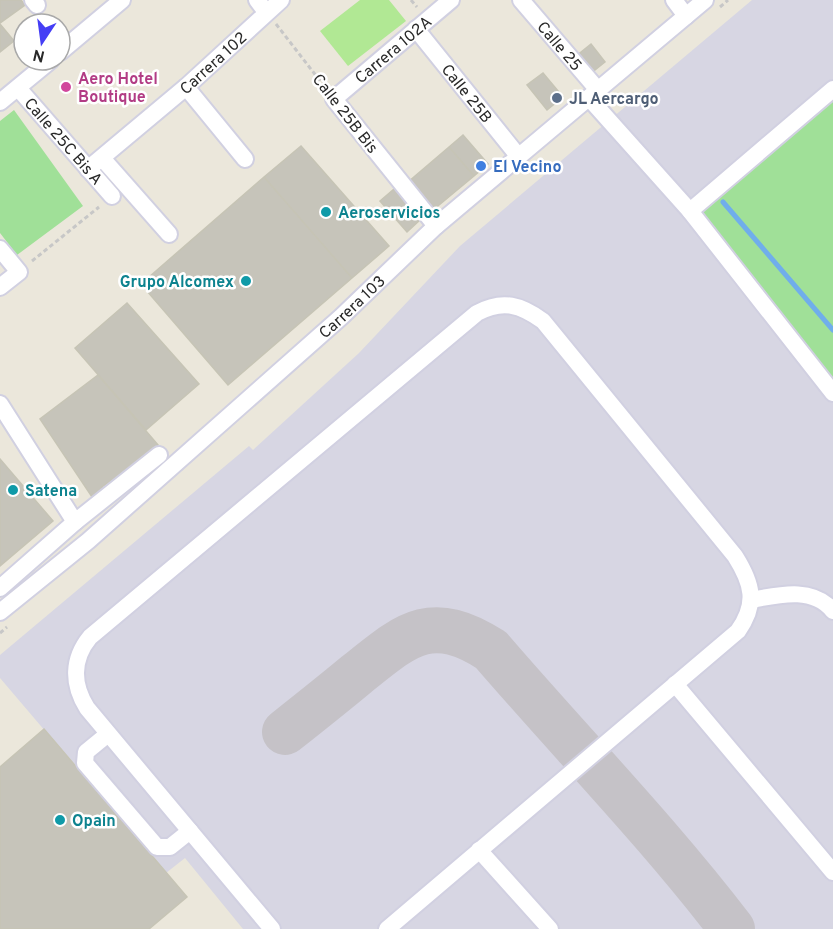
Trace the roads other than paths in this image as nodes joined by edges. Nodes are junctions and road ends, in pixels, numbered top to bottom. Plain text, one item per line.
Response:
1 (122, 0) edge
2 (280, 0) edge
3 (451, 0) edge
4 (521, 0) edge
5 (674, 0) edge
6 (705, 0) edge
7 (262, 6) edge
8 (686, 16) junction
9 (416, 29) junction
10 (72, 42) edge
11 (37, 72) edge
12 (186, 87) junction
13 (18, 88) junction
14 (833, 89) edge
15 (593, 94) junction
16 (334, 99) joint
17 (0, 102) edge
18 (519, 157) junction
19 (102, 158) junction
20 (245, 159) dead end
21 (88, 169) junction
22 (111, 196) road end
23 (690, 211) junction
24 (436, 226) junction
25 (169, 234) dead end
26 (0, 249) edge
27 (0, 287) edge
28 (833, 393) edge
29 (0, 404) edge
30 (159, 455) dead end
31 (75, 522) junction
32 (0, 588) edge
33 (751, 600) junction
34 (833, 611) edge
35 (0, 612) edge
36 (675, 684) junction
37 (108, 734) junction
38 (190, 831) junction
39 (479, 850) junction
40 (833, 872) edge
41 (272, 929) edge
42 (387, 929) edge
43 (550, 929) edge

1 - 10 street
2 - 7 street, Carrera 102
3 - 9 street, Carrera 102A
4 - 15 street, Calle 25
5 - 8 street
6 - 8 street, Carrera 103
7 - 12 street, Carrera 102
8 - 15 street, Carrera 103
9 - 16 street, Carrera 102A
9 - 18 street, Calle 25B
11 - 13 street
12 - 19 street, Carrera 102
12 - 20 street
13 - 17 street
13 - 21 street, Calle 25C Bis A
14 - 23 street
15 - 18 street, Carrera 103
15 - 23 street, Calle 25
16 - 24 street, Calle 25B Bis
18 - 24 street, Carrera 103
19 - 21 street, Carrera 102
19 - 25 street
21 - 22 street, Calle 25C Bis A
23 - 28 street, Calle 25
24 - 35 street, Carrera 103
26 - 27 street
29 - 31 street
30 - 31 street
31 - 32 street
33 - 34 street
33 - 36 street
33 - 37 street
36 - 39 street
36 - 40 street
37 - 38 street
37 - 38 street
38 - 41 street
39 - 42 street
39 - 43 street

